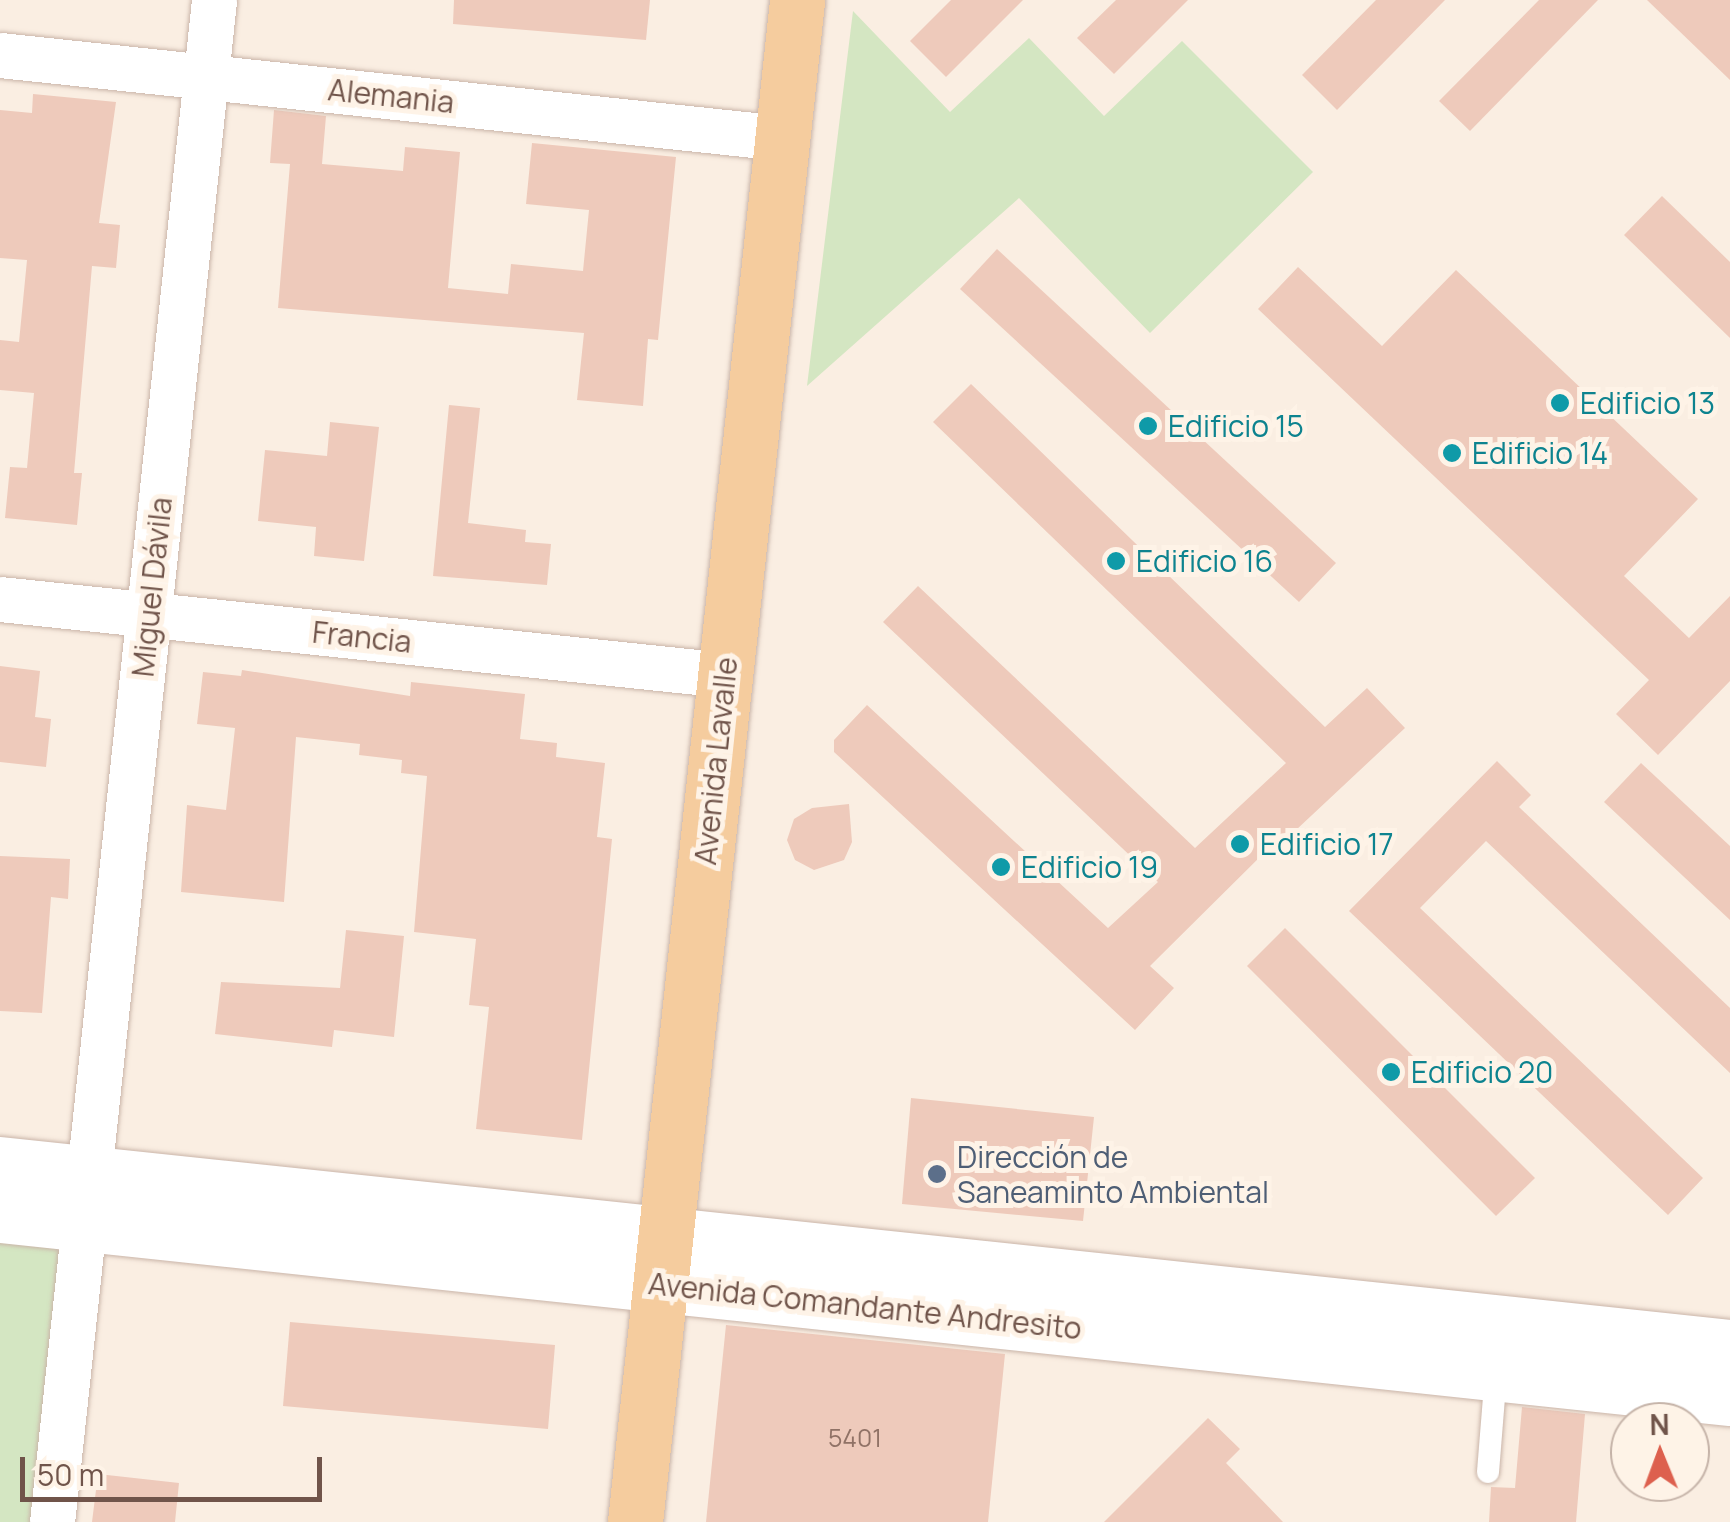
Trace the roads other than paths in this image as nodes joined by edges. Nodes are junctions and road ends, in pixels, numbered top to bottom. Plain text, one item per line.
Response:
1 (214, 0) edge
2 (797, 0) edge
3 (0, 55) edge
4 (206, 77) junction
5 (782, 138) junction
6 (0, 599) edge
7 (149, 614) junction
8 (725, 675) junction
9 (0, 1164) edge
10 (87, 1199) junction
11 (0, 1215) edge
12 (665, 1230) junction
13 (660, 1285) junction
14 (1730, 1347) edge
15 (1580, 1356) junction
16 (1496, 1372) junction
17 (1730, 1398) edge
18 (1488, 1472) dead end
19 (52, 1522) edge
20 (635, 1522) edge

1 - 4 street, Miguel Dávila
2 - 5 main road, Avenida Lavalle
3 - 4 street, Alemania
4 - 5 street, Alemania
4 - 7 street, Miguel Dávila
5 - 8 main road, Avenida Lavalle
6 - 7 street, Francia
7 - 8 street, Francia
7 - 10 street, Miguel Dávila
8 - 12 main road, Avenida Lavalle
9 - 10 main road, Avenida Comandante Andresito
10 - 11 main road, Avenida Comandante Andresito
10 - 12 main road, Avenida Comandante Andresito
10 - 13 main road, Avenida Comandante Andresito
10 - 19 street, Miguel Dávila
12 - 13 main road, Avenida Lavalle
12 - 15 main road, Avenida Comandante Andresito
13 - 16 main road, Avenida Comandante Andresito
13 - 20 main road, Avenida Lavalle
14 - 15 main road, Avenida Comandante Andresito
15 - 16 main road, Avenida Comandante Andresito
15 - 17 main road, Avenida Comandante Andresito
16 - 18 lane

